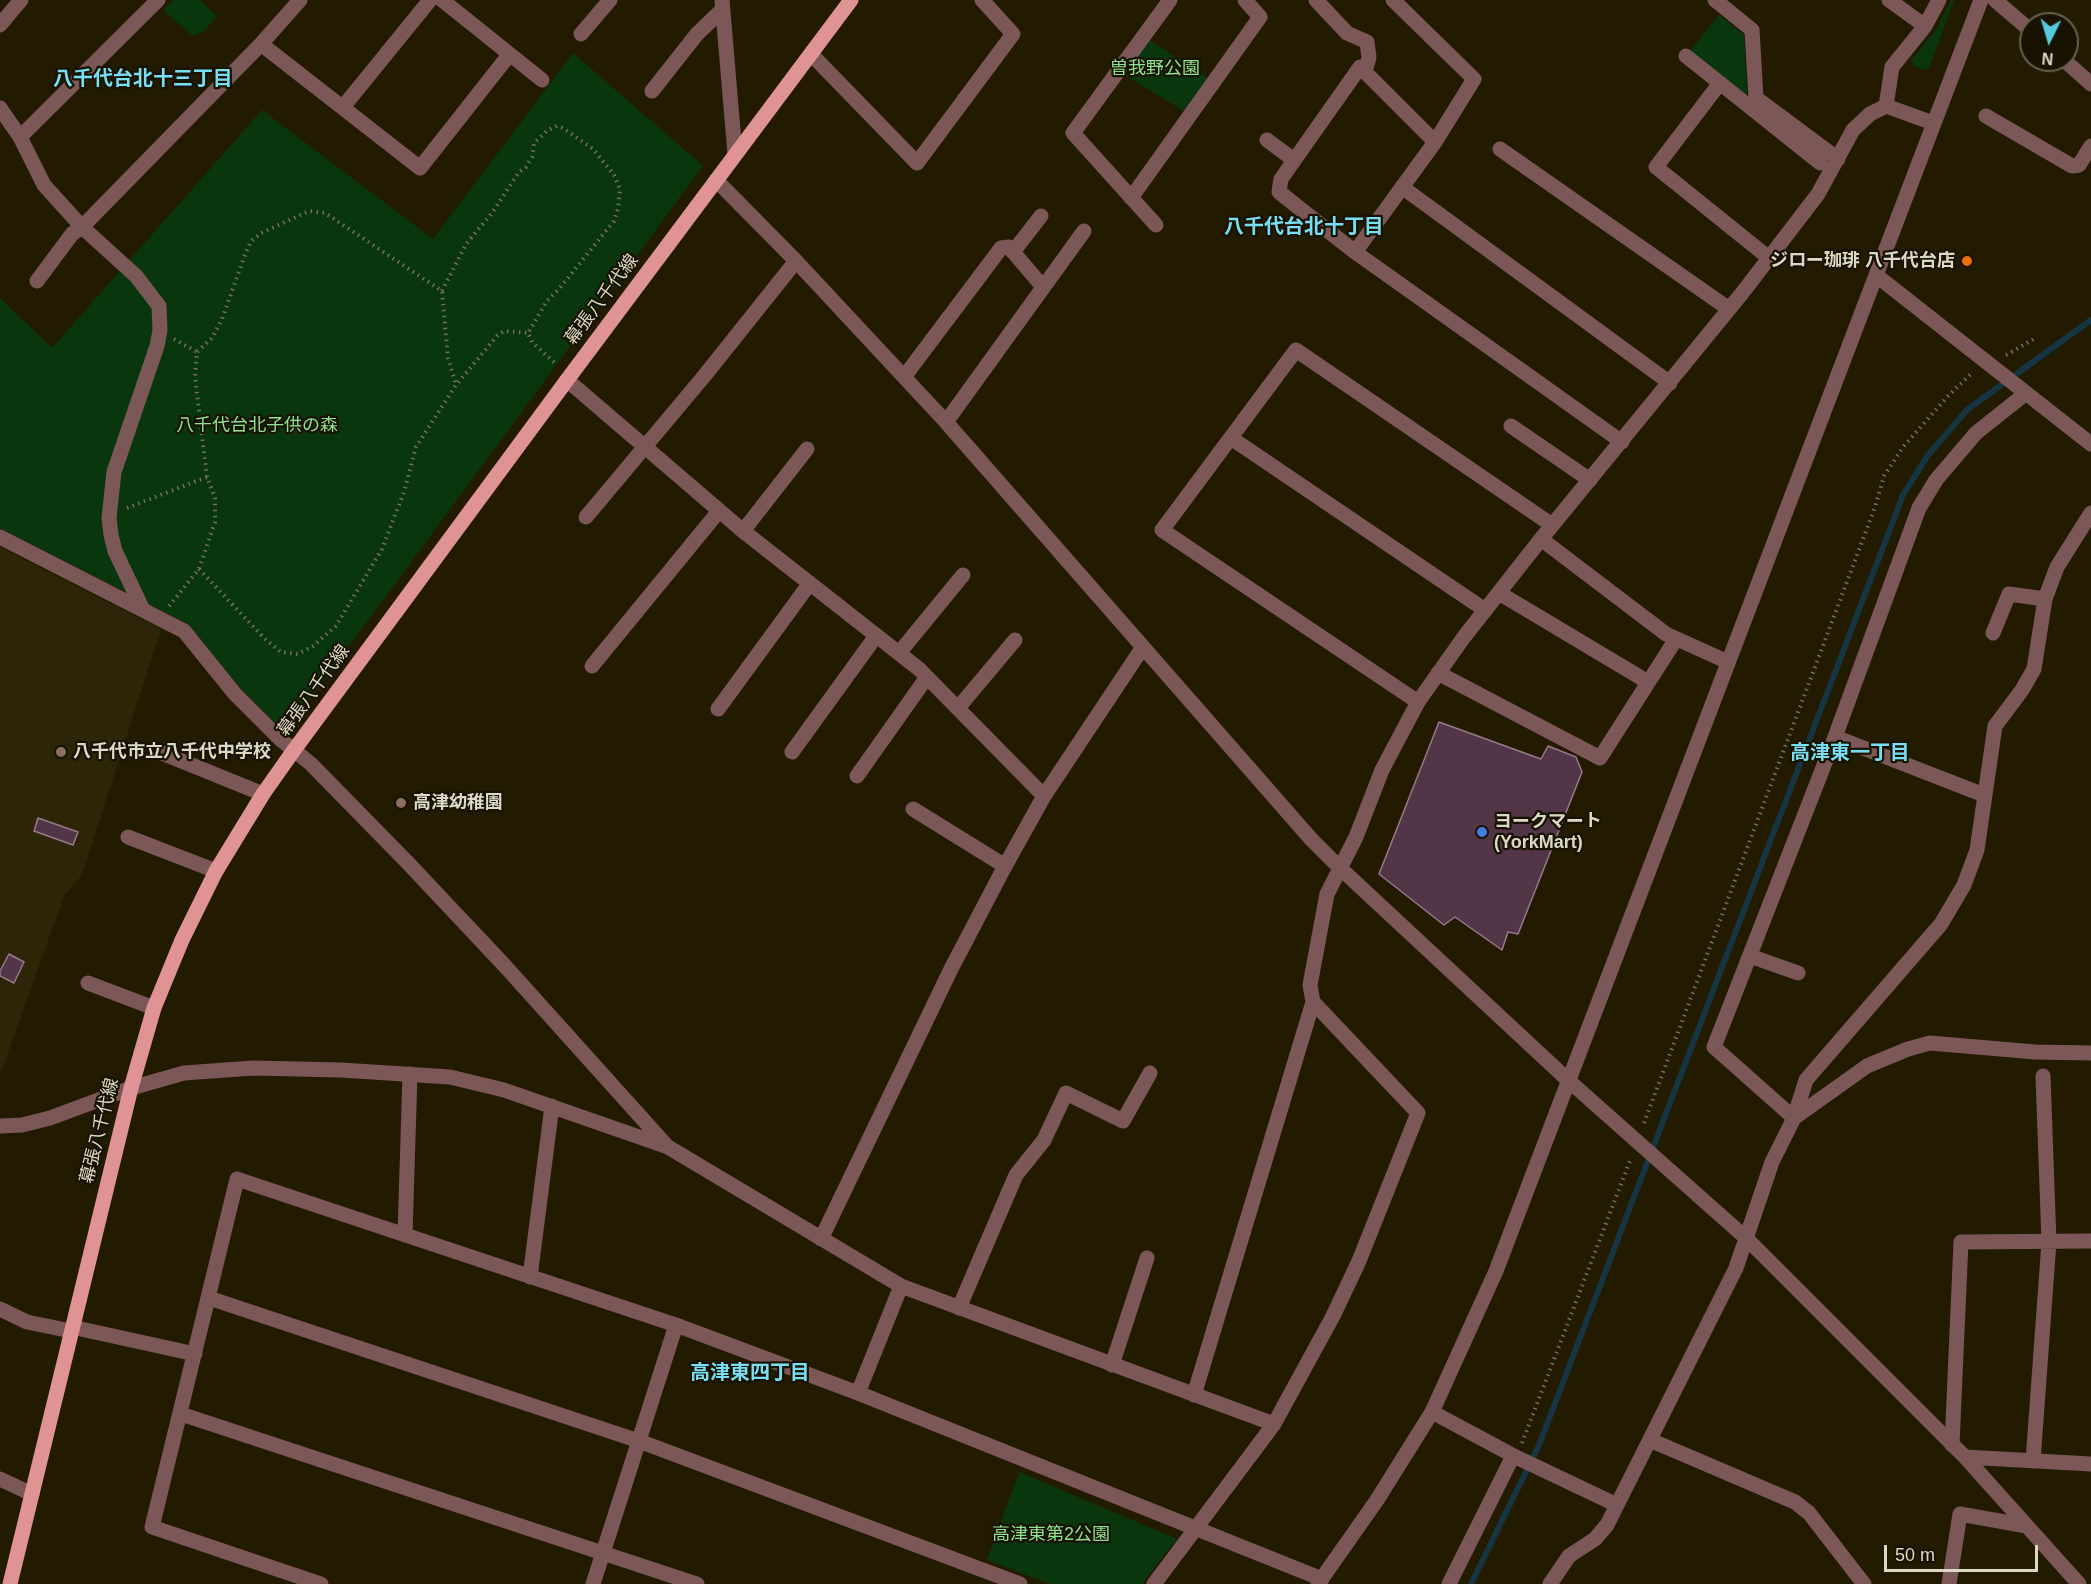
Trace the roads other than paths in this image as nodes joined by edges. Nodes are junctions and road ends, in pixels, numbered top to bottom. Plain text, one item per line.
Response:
1 (21, 0) edge
2 (158, 0) edge
3 (300, 0) edge
4 (430, 0) edge
5 (442, 0) edge
6 (608, 0) edge
7 (851, 0) edge
8 (982, 0) edge
9 (1170, 0) edge
10 (1245, 0) edge
11 (1316, 0) edge
12 (1393, 0) edge
13 (1715, 0) edge
14 (1889, 0) edge
15 (1940, 0) edge
16 (1981, 0) edge
17 (1995, 0) edge
18 (722, 5) edge
19 (286, 6) edge
20 (2019, 21) edge
21 (0, 24) edge
22 (1925, 26) junction
23 (581, 34) dead end
24 (261, 44) junction
25 (810, 54) junction
26 (509, 55) junction
27 (1686, 56) dead end
28 (1365, 72) junction
29 (2078, 72) edge
30 (542, 80) dead end
31 (1720, 83) junction
32 (2091, 84) edge
33 (652, 91) dead end
34 (1886, 106) junction
35 (343, 107) junction
36 (0, 108) edge
37 (1986, 116) dead end
38 (1933, 123) junction
39 (20, 137) junction
40 (1267, 140) dead end
41 (1435, 142) junction
42 (2091, 146) edge
43 (1500, 149) dead end
44 (735, 154) junction
45 (1838, 159) junction
46 (1294, 160) junction
47 (1821, 163) dead end
48 (716, 180) junction
49 (1402, 187) junction
50 (1131, 198) junction
51 (1041, 216) dead end
52 (1156, 225) dead end
53 (82, 227) junction
54 (1084, 231) dead end
55 (1013, 252) junction
56 (1354, 252) junction
57 (1769, 258) junction
58 (796, 261) junction
59 (1876, 276) junction
60 (37, 281) dead end
61 (1043, 287) junction
62 (1729, 309) junction
63 (563, 374) junction
64 (904, 377) junction
65 (1670, 383) junction
66 (2022, 391) junction
67 (946, 422) junction
68 (1511, 426) dead end
69 (1231, 438) junction
70 (1622, 442) junction
71 (2091, 444) edge
72 (645, 447) junction
73 (807, 448) dead end
74 (1590, 480) junction
75 (719, 511) junction
76 (2091, 513) edge
77 (586, 517) dead end
78 (1552, 525) junction
79 (743, 531) junction
80 (0, 537) edge
81 (1541, 539) junction
82 (963, 575) dead end
83 (810, 584) junction
84 (1499, 593) junction
85 (2044, 599) junction
86 (143, 610) junction
87 (1485, 610) junction
88 (1993, 633) dead end
89 (876, 636) junction
90 (1676, 639) junction
91 (1015, 640) dead end
92 (1143, 647) junction
93 (899, 653) junction
94 (1728, 662) junction
95 (592, 666) dead end
96 (1438, 673) junction
97 (927, 677) junction
98 (1648, 682) junction
99 (1418, 702) junction
100 (958, 708) junction
101 (718, 710) dead end
102 (1834, 737) junction
103 (294, 750) junction
104 (162, 753) dead end
105 (792, 753) dead end
106 (857, 776) dead end
107 (263, 794) junction
108 (1984, 795) junction
109 (1044, 796) junction
110 (913, 809) dead end
111 (128, 837) dead end
112 (1005, 867) junction
113 (1340, 868) junction
114 (216, 871) junction
115 (1750, 956) junction
116 (1798, 974) dead end
117 (88, 983) dead end
118 (1313, 1002) junction
119 (154, 1008) junction
120 (2091, 1053) edge
121 (1150, 1072) dead end
122 (410, 1074) junction
123 (2043, 1076) dead end
124 (1569, 1081) junction
125 (131, 1088) junction
126 (552, 1106) junction
127 (1794, 1118) junction
128 (0, 1126) edge
129 (668, 1148) junction
130 (405, 1235) junction
131 (1746, 1238) junction
132 (821, 1239) junction
133 (2091, 1241) edge
134 (2049, 1242) junction
135 (1147, 1258) dead end
136 (530, 1277) junction
137 (901, 1286) junction
138 (209, 1298) junction
139 (959, 1308) junction
140 (0, 1309) edge
141 (676, 1325) junction
142 (72, 1329) junction
143 (195, 1354) junction
144 (1112, 1365) junction
145 (858, 1393) junction
146 (1194, 1395) junction
147 (1432, 1412) junction
148 (181, 1414) junction
149 (1274, 1424) junction
150 (1650, 1440) junction
151 (639, 1442) junction
152 (1952, 1445) junction
153 (1516, 1457) junction
154 (1965, 1457) junction
155 (2033, 1461) junction
156 (2091, 1464) edge
157 (0, 1479) edge
158 (32, 1494) junction
159 (1617, 1505) junction
160 (2026, 1526) junction
161 (1197, 1530) junction
162 (604, 1552) junction
163 (277, 1577) edge
164 (1320, 1582) edge
165 (10, 1584) edge
166 (321, 1584) edge
167 (593, 1584) edge
168 (697, 1584) edge
169 (1020, 1584) edge
170 (1154, 1584) edge
171 (1449, 1584) edge
172 (1550, 1584) edge
173 (1864, 1584) edge
174 (1949, 1584) edge
175 (2079, 1584) edge

1 - 21 street
2 - 39 street
3 - 19 street
4 - 35 street
5 - 26 street
6 - 23 street
7 - 25 main road, 幕張八千代線
8 - 25 street
9 - 50 street
10 - 50 street
11 - 28 street
12 - 41 street
13 - 45 street
14 - 22 street
15 - 22 street
16 - 38 street
17 - 20 street
18 - 33 street
18 - 44 street
19 - 24 street
22 - 34 street
24 - 35 street
24 - 53 street
25 - 44 main road, 幕張八千代線
26 - 30 street
26 - 35 street
27 - 31 street
28 - 41 street
28 - 46 street
29 - 32 street
31 - 47 street
31 - 57 street
34 - 38 street
34 - 45 street
36 - 39 street
37 - 42 street
38 - 59 street
39 - 53 street
40 - 46 street
41 - 49 street
43 - 62 street
44 - 48 main road, 幕張八千代線
45 - 57 street
46 - 56 street
48 - 58 street
48 - 63 main road, 幕張八千代線
49 - 56 street
49 - 65 street
50 - 52 street
51 - 55 street
53 - 60 street
53 - 86 street
54 - 61 street
55 - 61 street
55 - 64 street
56 - 70 street
57 - 62 street
58 - 64 street
58 - 72 street
59 - 66 street
59 - 94 street
61 - 67 street
62 - 65 street
63 - 72 street
63 - 103 main road, 幕張八千代線
64 - 67 street
65 - 70 street
66 - 71 street
66 - 102 street
67 - 92 street
68 - 74 street
69 - 78 street
69 - 87 street
69 - 99 street
70 - 74 street
72 - 75 street
72 - 77 street
73 - 79 street
74 - 78 street
75 - 79 street
75 - 95 street
76 - 85 street
78 - 81 street
79 - 83 street
80 - 86 street
81 - 84 street
81 - 90 street
82 - 93 street
83 - 89 street
83 - 101 street
84 - 87 street
84 - 98 street
85 - 88 street
85 - 108 street
86 - 103 street
87 - 96 street
89 - 93 street
89 - 105 street
90 - 94 street
90 - 98 street
91 - 100 street
92 - 109 street
92 - 113 street
93 - 97 street
94 - 124 street
96 - 98 street
96 - 99 street
97 - 100 street
97 - 106 street
99 - 113 street
100 - 109 street
102 - 108 street
102 - 115 street
103 - 107 main road, 幕張八千代線
103 - 129 street
104 - 107 street
107 - 114 main road, 幕張八千代線
108 - 127 street
109 - 112 street
110 - 112 street
111 - 114 street
112 - 132 street
113 - 118 street
113 - 124 street
114 - 119 main road, 幕張八千代線
115 - 116 street
115 - 127 street
117 - 119 street
118 - 146 street
118 - 149 street
119 - 125 main road, 幕張八千代線
120 - 127 street
121 - 139 street
122 - 125 street
122 - 126 street
122 - 130 street
123 - 134 street
124 - 131 street
124 - 147 street
125 - 128 street
125 - 142 main road, 幕張八千代線
126 - 129 street
126 - 136 street
127 - 131 street
129 - 132 street
130 - 136 street
130 - 138 street
131 - 150 street
131 - 152 street
132 - 137 street
133 - 134 street
134 - 152 street
134 - 155 street
135 - 144 street
136 - 141 street
137 - 139 street
137 - 145 street
138 - 143 street
138 - 151 street
139 - 144 street
140 - 142 street
141 - 145 street
141 - 151 street
142 - 143 street
142 - 158 main road, 幕張八千代線
143 - 148 street
144 - 146 street
145 - 161 street
146 - 149 street
147 - 153 street
147 - 164 street
148 - 162 street
148 - 163 street
149 - 161 street
150 - 159 street
150 - 173 street
151 - 162 street
151 - 169 street
152 - 154 street
153 - 159 street
153 - 171 street
154 - 155 street
154 - 160 street
155 - 156 street
157 - 158 street
158 - 165 main road, 幕張八千代線
159 - 172 street
160 - 174 street
160 - 175 street
161 - 164 street
161 - 170 street
162 - 167 street
162 - 168 street
163 - 166 street

